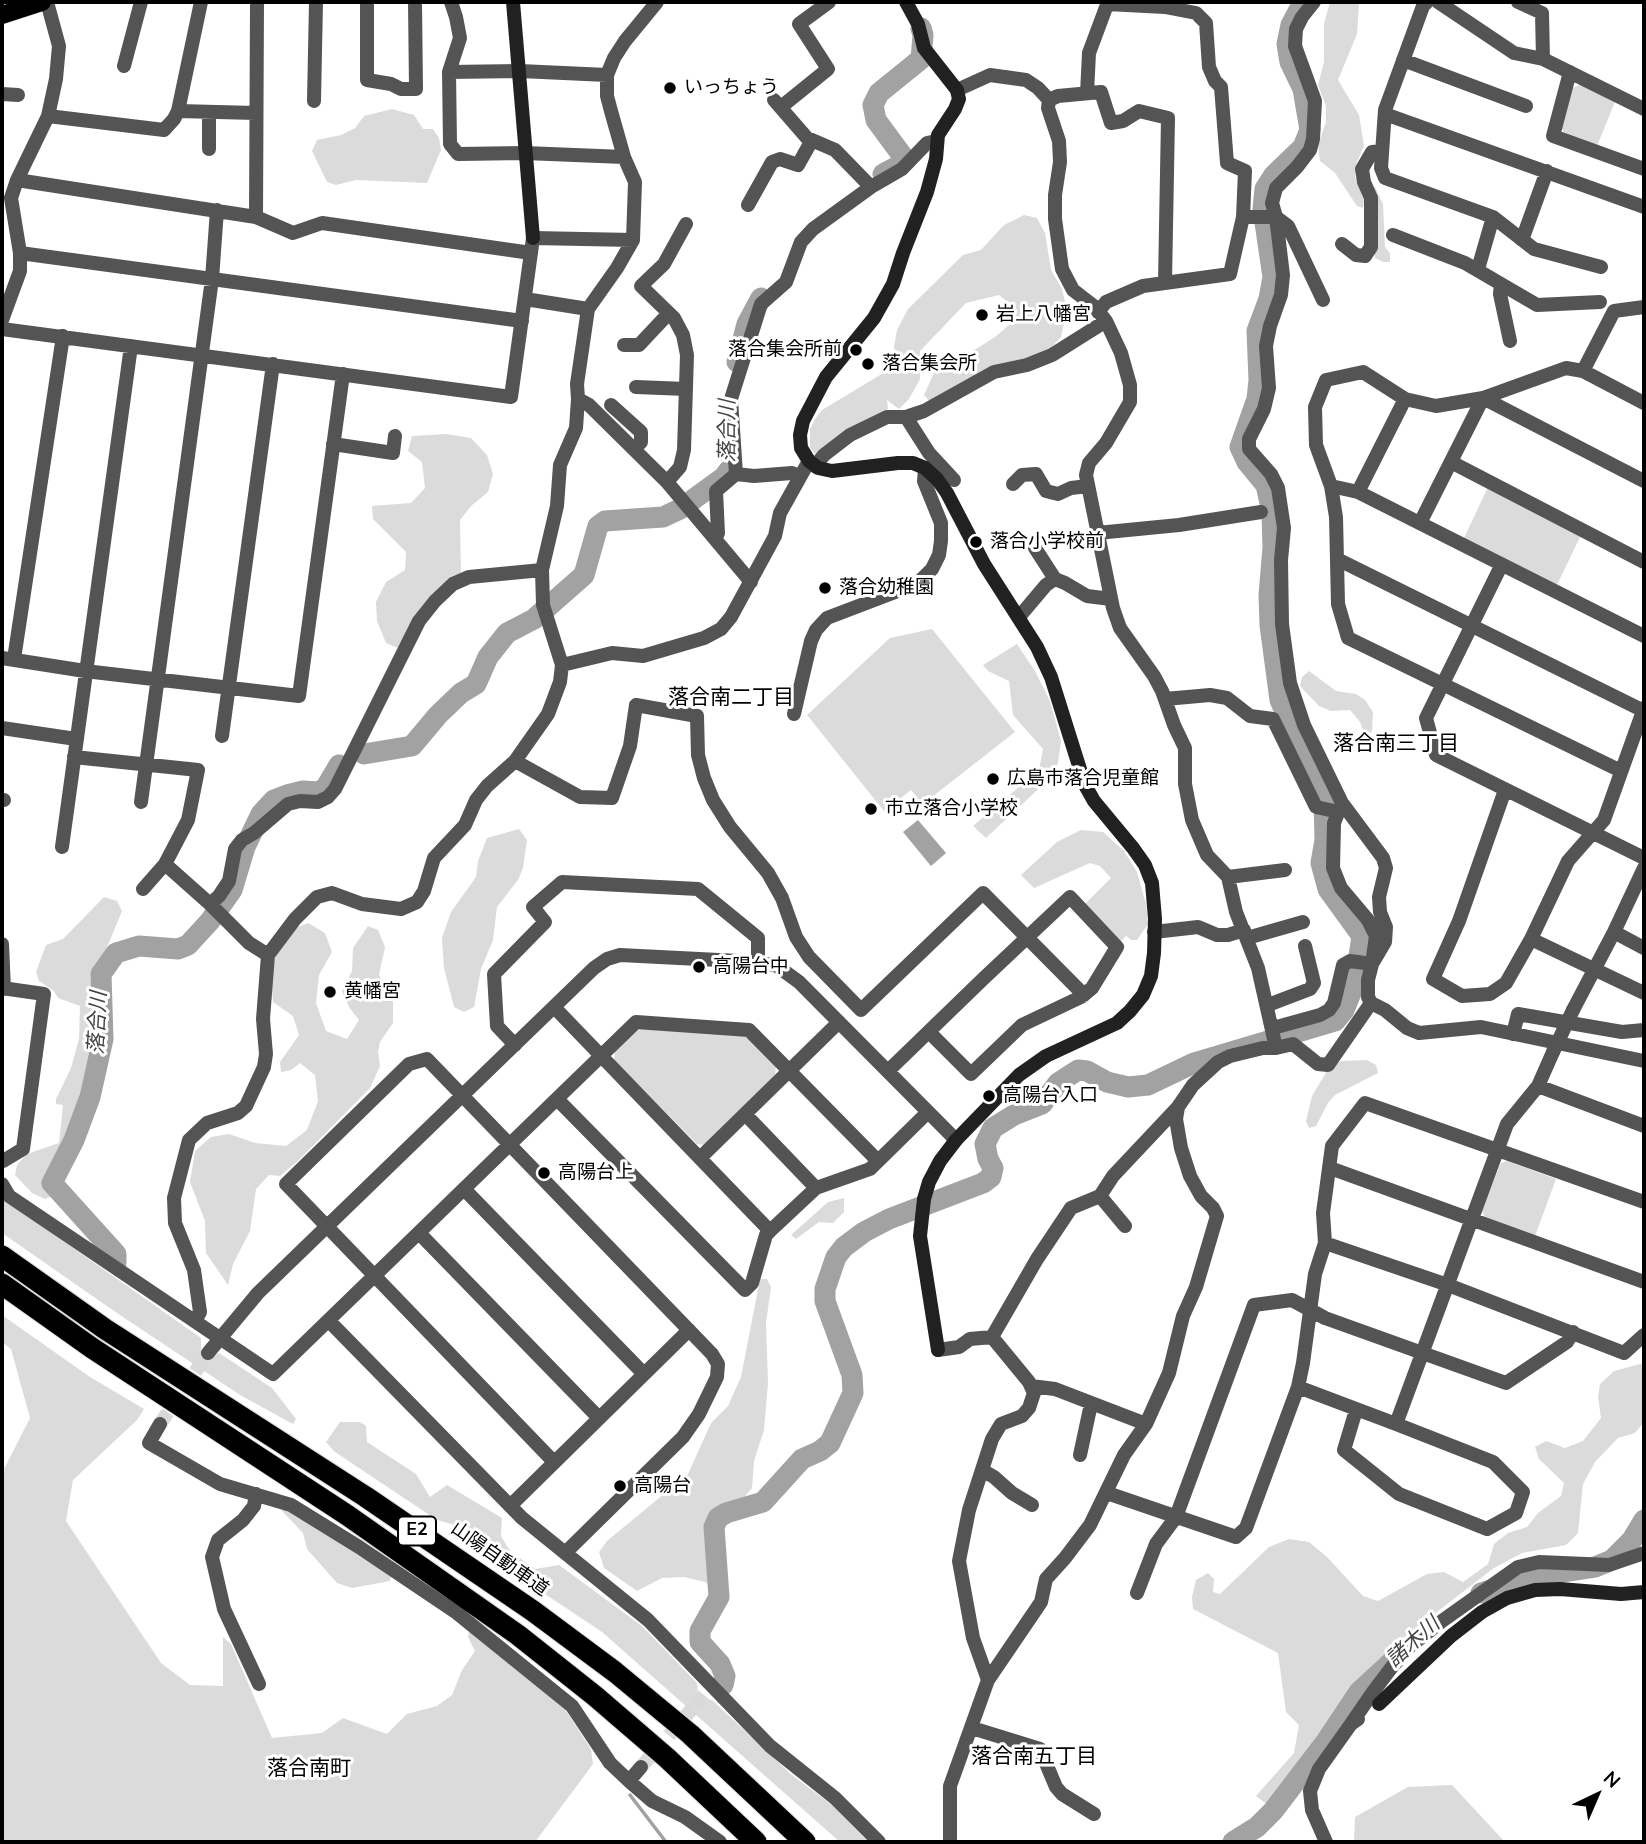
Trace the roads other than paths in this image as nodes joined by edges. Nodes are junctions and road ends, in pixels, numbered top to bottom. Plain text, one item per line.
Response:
1 (45, 2) edge
2 (141, 2) edge
3 (201, 2) edge
4 (257, 2) edge
5 (316, 2) edge
6 (367, 2) edge
7 (415, 2) edge
8 (451, 2) edge
9 (513, 2) edge
10 (657, 2) edge
11 (829, 2) edge
12 (906, 2) edge
13 (1314, 2) edge
14 (1427, 2) edge
15 (1438, 2) edge
16 (1518, 2) edge
17 (1107, 3) edge
18 (2, 15) edge
19 (1543, 59) junction
20 (1403, 60) junction
21 (124, 66) dead end
22 (520, 71) junction
23 (449, 72) junction
24 (1570, 72) junction
25 (607, 75) junction
26 (957, 90) junction
27 (1087, 93) junction
28 (2, 94) edge
29 (18, 95) dead end
30 (1049, 100) junction
31 (314, 101) dead end
32 (1526, 106) dead end
33 (1644, 109) edge
34 (178, 111) junction
35 (209, 112) junction
36 (256, 113) junction
37 (1385, 114) junction
38 (48, 116) junction
39 (812, 140) junction
40 (936, 141) junction
41 (209, 149) dead end
42 (1382, 151) junction
43 (525, 153) junction
44 (624, 157) junction
45 (1644, 169) edge
46 (1547, 171) junction
47 (17, 180) junction
48 (871, 187) junction
49 (748, 205) dead end
50 (1644, 206) edge
51 (217, 210) junction
52 (1243, 216) junction
53 (256, 217) junction
54 (1269, 217) junction
55 (1493, 217) junction
56 (686, 224) dead end
57 (1393, 235) dead end
58 (632, 240) junction
59 (1522, 240) junction
60 (1342, 244) dead end
61 (532, 245) junction
62 (20, 253) junction
63 (1601, 267) dead end
64 (1478, 270) junction
65 (212, 279) junction
66 (1166, 282) junction
67 (1501, 284) junction
68 (525, 299) junction
69 (1323, 300) dead end
70 (1600, 302) dead end
71 (1644, 307) edge
72 (588, 309) junction
73 (669, 313) junction
74 (1102, 316) junction
75 (2, 320) edge
76 (522, 321) junction
77 (2, 329) edge
78 (63, 336) junction
79 (1510, 341) dead end
80 (624, 345) dead end
81 (131, 346) junction
82 (202, 355) junction
83 (273, 364) junction
84 (1583, 371) junction
85 (343, 374) junction
86 (636, 387) dead end
87 (686, 389) junction
88 (1483, 398) junction
89 (578, 399) junction
90 (1405, 399) junction
91 (1644, 403) edge
92 (611, 405) dead end
93 (906, 417) junction
94 (395, 436) dead end
95 (333, 444) junction
96 (634, 449) junction
97 (929, 453) junction
98 (1451, 462) junction
99 (812, 464) junction
100 (922, 468) junction
101 (736, 474) junction
102 (800, 477) junction
103 (954, 480) dead end
104 (1644, 481) edge
105 (667, 482) junction
106 (1013, 484) dead end
107 (1088, 486) junction
108 (1331, 486) junction
109 (1358, 492) junction
110 (1261, 512) dead end
111 (1420, 523) junction
112 (1097, 533) junction
113 (716, 538) junction
114 (1035, 548) dead end
115 (1337, 559) junction
116 (1644, 562) edge
117 (1502, 566) junction
118 (542, 570) junction
119 (1055, 579) junction
120 (751, 582) junction
121 (1111, 599) junction
122 (1018, 617) junction
123 (1473, 625) junction
124 (1644, 636) edge
125 (8, 658) edge
126 (562, 665) junction
127 (85, 671) junction
128 (158, 680) junction
129 (1443, 684) junction
130 (229, 688) junction
131 (1165, 699) junction
132 (1644, 710) edge
133 (794, 714) dead end
134 (2, 728) edge
135 (222, 736) dead end
136 (76, 739) junction
137 (74, 757) junction
138 (515, 761) junction
139 (146, 764) junction
140 (1621, 771) junction
141 (1505, 790) junction
142 (141, 802) dead end
143 (1333, 808) junction
144 (1594, 832) junction
145 (62, 847) dead end
146 (1644, 858) edge
147 (165, 864) junction
148 (1644, 868) edge
149 (1286, 870) dead end
150 (1228, 877) junction
151 (143, 889) dead end
152 (210, 904) junction
153 (1303, 922) dead end
154 (1154, 932) junction
155 (1614, 932) junction
156 (1245, 934) junction
157 (1027, 937) junction
158 (1531, 939) junction
159 (2, 944) edge
160 (1305, 946) dead end
161 (1644, 948) edge
162 (268, 955) junction
163 (758, 962) junction
164 (1362, 962) junction
165 (1595, 969) junction
166 (3, 989) edge
167 (1644, 993) edge
168 (1084, 995) junction
169 (1371, 1003) junction
170 (1268, 1005) junction
171 (554, 1007) junction
172 (839, 1022) junction
173 (1644, 1030) edge
174 (929, 1032) junction
175 (1513, 1034) junction
176 (1275, 1038) junction
177 (515, 1045) junction
178 (601, 1056) junction
179 (1644, 1061) edge
180 (789, 1071) junction
181 (888, 1071) junction
182 (1538, 1087) junction
183 (462, 1096) junction
184 (557, 1099) junction
185 (1178, 1107) junction
186 (928, 1112) junction
187 (745, 1114) junction
188 (1644, 1126) edge
189 (956, 1140) junction
190 (510, 1145) junction
191 (1497, 1151) junction
192 (699, 1158) junction
193 (878, 1161) junction
194 (2, 1165) edge
195 (1330, 1168) junction
196 (2, 1184) edge
197 (816, 1188) junction
198 (464, 1189) junction
199 (1100, 1196) junction
200 (1644, 1202) edge
201 (1472, 1218) junction
202 (1125, 1226) dead end
203 (327, 1227) junction
204 (770, 1231) junction
205 (419, 1233) junction
206 (1325, 1242) junction
207 (2, 1255) edge
208 (375, 1276) junction
209 (1644, 1282) edge
210 (2, 1284) edge
211 (1448, 1285) junction
212 (1312, 1310) junction
213 (194, 1321) junction
214 (329, 1321) junction
215 (689, 1330) junction
216 (1573, 1332) junction
217 (1644, 1335) edge
218 (992, 1337) junction
219 (219, 1338) junction
220 (208, 1353) tunnel mouth
221 (1423, 1353) junction
222 (644, 1374) junction
223 (1031, 1386) junction
224 (1298, 1387) junction
225 (1091, 1404) junction
226 (1356, 1410) junction
227 (599, 1418) junction
228 (160, 1424) tunnel mouth
229 (1146, 1424) junction
230 (1396, 1424) junction
231 (1080, 1455) dead end
232 (554, 1462) junction
233 (982, 1470) junction
234 (1107, 1493) junction
235 (256, 1494) junction
236 (1032, 1505) dead end
237 (510, 1506) junction
238 (1176, 1517) junction
239 (565, 1553) junction
240 (1644, 1553) edge
241 (1644, 1592) edge
242 (1137, 1594) dead end
243 (988, 1680) junction
244 (259, 1684) dead end
245 (1351, 1724) junction
246 (972, 1728) junction
247 (641, 1767) tunnel mouth
248 (629, 1781) junction
249 (1094, 1814) dead end
250 (720, 1842) edge
251 (756, 1842) edge
252 (805, 1842) edge
253 (879, 1842) edge
254 (950, 1842) edge
255 (1326, 1842) edge

1 - 18 main road
1 - 38 street
2 - 21 street
3 - 34 street
4 - 36 street
5 - 31 street
6 - 7 street
8 - 23 street
9 - 22 street
10 - 25 street
11 - 39 street
12 - 26 street
13 - 54 street
14 - 20 street
15 - 19 street
16 - 19 street
17 - 27 street
17 - 52 street
19 - 24 street
20 - 32 street
20 - 37 street
22 - 23 street
22 - 25 street
22 - 43 street
23 - 43 street
24 - 33 street
24 - 45 street
25 - 44 street
26 - 30 street
26 - 40 street
27 - 30 street
27 - 66 street
28 - 29 street
30 - 74 street
34 - 35 street
34 - 38 street
35 - 36 street
35 - 41 street
36 - 53 street
37 - 42 street
37 - 46 street
38 - 47 street
39 - 48 street
39 - 49 street
40 - 48 street
40 - 99 street
42 - 55 street
42 - 60 street
43 - 44 street
43 - 61 street
44 - 58 street
46 - 50 street
46 - 59 street
47 - 51 street
47 - 62 street
48 - 101 street
51 - 53 street
51 - 65 street
52 - 54 street
52 - 66 street
53 - 61 street
54 - 69 street
54 - 143 street
55 - 59 street
55 - 64 street
56 - 73 street
57 - 64 street
58 - 61 street
58 - 72 street
59 - 63 street
61 - 68 street
62 - 65 street
62 - 75 street
64 - 67 street
65 - 76 street
65 - 82 street
66 - 74 street
67 - 70 street
67 - 79 street
68 - 72 street
68 - 76 street
71 - 84 street
72 - 89 street
73 - 80 street
73 - 87 street
74 - 93 street
74 - 107 street
76 - 85 street
77 - 78 street
78 - 81 street
78 - 125 street
81 - 82 street
81 - 127 street
82 - 83 street
82 - 128 street
83 - 85 street
83 - 130 street
84 - 88 street
84 - 91 street
85 - 95 street
86 - 87 street
87 - 105 street
88 - 90 street
88 - 98 street
88 - 104 street
89 - 96 street
89 - 118 street
90 - 108 street
90 - 109 street
92 - 96 street
93 - 97 street
93 - 99 street
94 - 95 street
95 - 130 street
96 - 105 street
97 - 100 street
97 - 103 street
98 - 111 street
98 - 116 street
99 - 100 street
99 - 102 street
100 - 122 street
100 - 133 street
101 - 102 street
101 - 113 street
102 - 120 street
105 - 113 street
106 - 107 street
107 - 112 street
108 - 109 street
108 - 115 street
109 - 111 street
110 - 112 street
111 - 117 street
112 - 121 street
113 - 120 street
114 - 119 street
115 - 123 street
115 - 129 street
117 - 123 street
117 - 124 street
118 - 126 street
118 - 152 street
119 - 121 street
119 - 122 street
120 - 126 street
121 - 131 street
122 - 154 street
123 - 129 street
123 - 132 street
125 - 127 street
126 - 138 street
127 - 128 street
127 - 136 street
128 - 130 street
128 - 139 street
129 - 140 street
129 - 141 street
130 - 135 street
131 - 143 street
131 - 150 street
132 - 140 street
134 - 136 street
136 - 137 street
137 - 139 street
137 - 145 street
138 - 157 street
138 - 162 street
139 - 142 street
139 - 147 street
140 - 144 street
141 - 144 street
141 - 158 street
143 - 164 street
143 - 164 street
144 - 146 street
144 - 158 street
147 - 151 street
147 - 152 street
148 - 155 street
149 - 150 street
150 - 156 street
152 - 162 street
153 - 156 street
154 - 156 street
154 - 189 street
155 - 161 street
155 - 165 street
156 - 170 street
157 - 168 street
157 - 168 street
157 - 174 street
158 - 165 street
159 - 166 street
160 - 170 street
162 - 213 street
163 - 171 street
163 - 172 street
163 - 177 street
164 - 169 street
164 - 176 street
165 - 167 street
165 - 182 street, bridge
166 - 194 street
168 - 174 street
169 - 175 street
169 - 176 street
170 - 176 street
171 - 177 street
171 - 178 street
172 - 180 street
172 - 181 street
173 - 175 street
174 - 181 street
175 - 179 street
176 - 185 street
177 - 183 street
178 - 180 street
178 - 184 street
178 - 192 street
180 - 187 street
180 - 193 street
181 - 186 street
182 - 188 street
182 - 191 street
183 - 190 street
183 - 203 street
183 - 203 street
184 - 190 street
184 - 204 street
185 - 199 street
185 - 229 street
186 - 189 street
186 - 193 street
187 - 192 street
187 - 197 street
189 - 218 street
190 - 198 street
190 - 215 street
191 - 195 street
191 - 200 street
191 - 201 street
192 - 204 street
193 - 197 street
195 - 201 street
195 - 206 street
196 - 213 street
197 - 204 street
198 - 205 street
198 - 222 street
199 - 202 street
199 - 218 street
201 - 209 street
201 - 211 street
203 - 208 street
203 - 219 street
205 - 208 street
205 - 227 street
206 - 211 street
206 - 212 street
207 - 252 highway, 山陽自動車道 / E2
208 - 214 street
208 - 232 street
210 - 251 highway, E2
211 - 216 street
211 - 221 street
212 - 221 street
212 - 224 street
212 - 238 street
213 - 219 street
214 - 219 street
214 - 237 street
215 - 222 street
215 - 239 street
216 - 217 street
216 - 221 street
218 - 223 street
219 - 220 street
221 - 230 street
222 - 227 street
223 - 225 street
223 - 233 street
224 - 226 street
224 - 238 street
225 - 229 street
225 - 231 street
226 - 230 street
226 - 230 street
227 - 232 street
228 - 235 street
229 - 234 street
232 - 237 street
233 - 236 street
233 - 243 street
234 - 238 street
234 - 243 street
235 - 244 street
235 - 248 street
237 - 239 street
238 - 242 street
239 - 253 street
240 - 245 street
241 - 245 street
243 - 246 street
245 - 255 street
246 - 249 street
246 - 254 street
247 - 248 street
248 - 250 street

